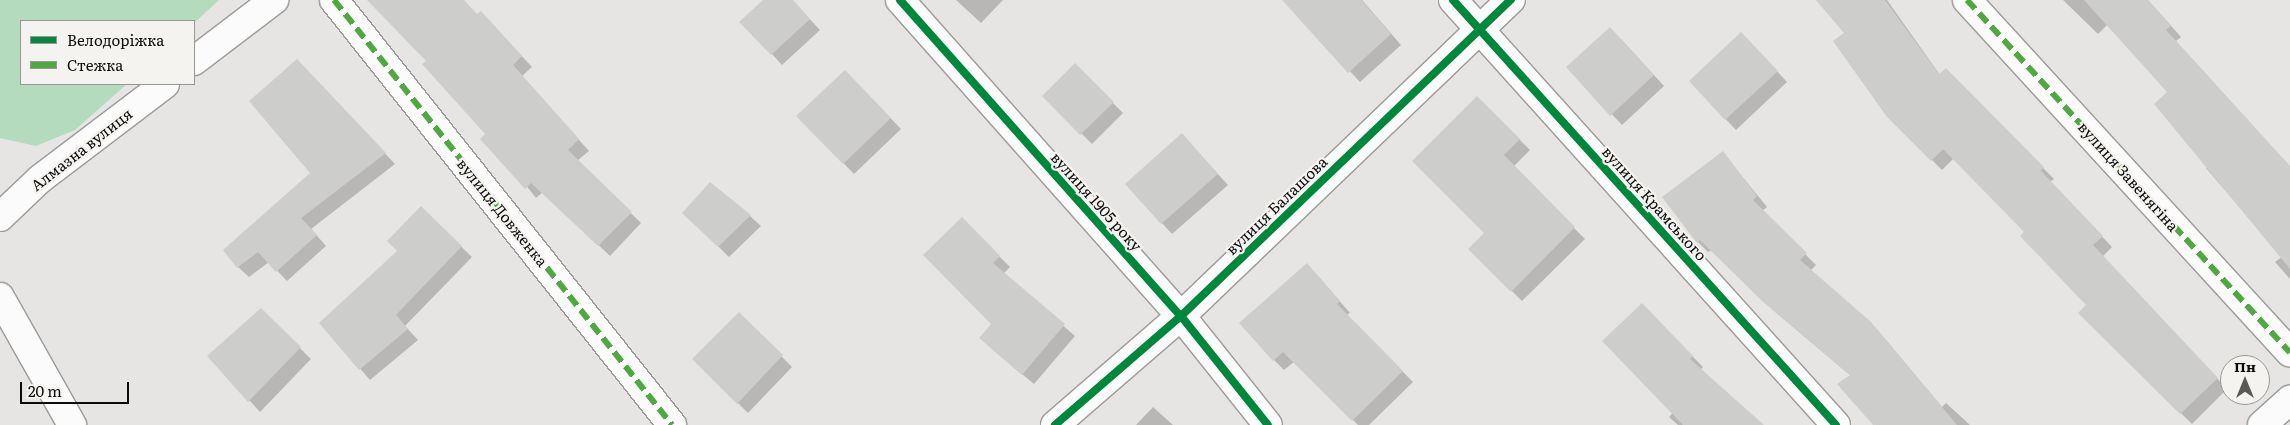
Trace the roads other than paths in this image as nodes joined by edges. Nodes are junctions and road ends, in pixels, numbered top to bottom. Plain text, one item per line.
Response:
1 (274, 0) edge
2 (334, 0) edge
3 (900, 0) edge
4 (1453, 0) edge
5 (1511, 0) edge
6 (1967, 0) edge
7 (1479, 29) junction
8 (195, 61) edge
9 (164, 85) edge
10 (0, 217) edge
11 (0, 297) edge
12 (1180, 316) junction
13 (2290, 352) edge
14 (2290, 400) edge
15 (72, 425) edge
16 (672, 425) edge
17 (1055, 425) edge
18 (1268, 425) edge
19 (1836, 425) edge
20 (2262, 425) edge

1 - 8 street
2 - 16 street, вулиця Довженка
3 - 12 street, вулиця 1905 року
4 - 7 street, вулиця Крамського
5 - 7 street, вулиця Балашова
6 - 13 street, вулиця Завенягіна
7 - 12 street, вулиця Балашова
7 - 19 street, вулиця Крамського
9 - 10 street, Алмазна вулиця
11 - 15 street
12 - 17 street, вулиця Балашова
12 - 18 street, вулиця 1905 року
14 - 20 street

